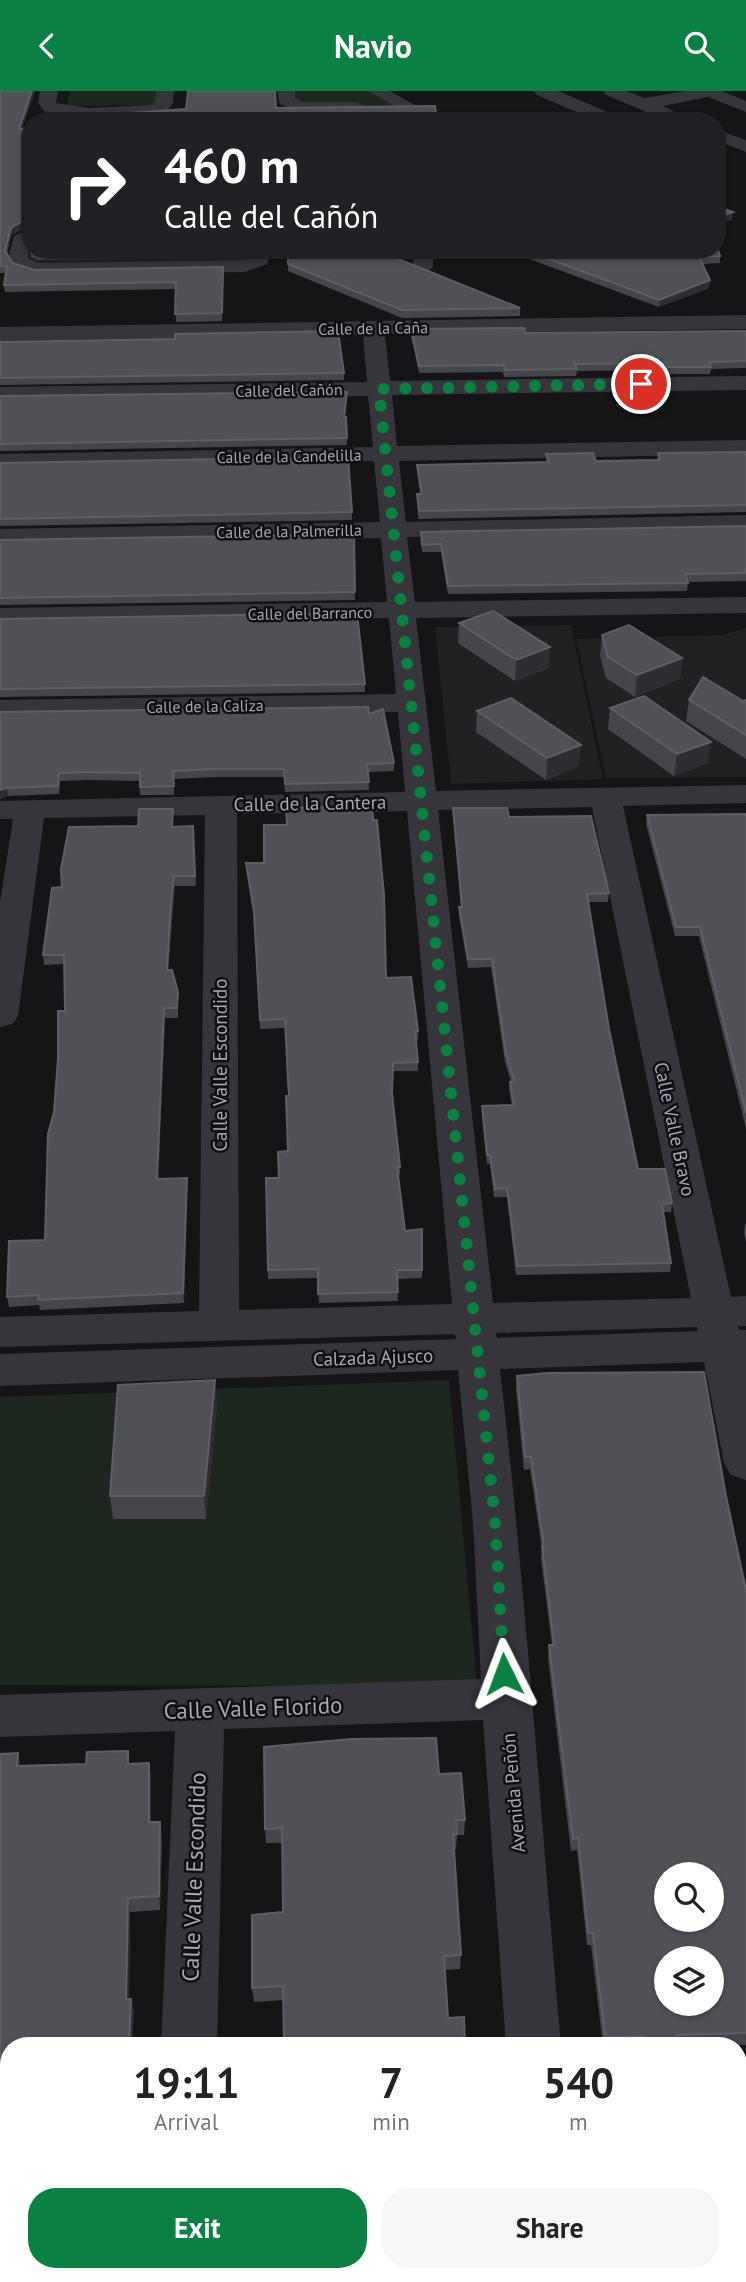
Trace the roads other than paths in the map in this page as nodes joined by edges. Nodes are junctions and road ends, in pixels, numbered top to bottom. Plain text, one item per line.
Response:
1 (50, 91) edge
2 (165, 91) edge
3 (286, 91) edge
4 (377, 91) edge
5 (543, 91) edge
6 (612, 91) edge
7 (684, 91) edge
8 (708, 91) edge
9 (640, 103) junction
10 (746, 106) edge
11 (408, 107) junction
12 (417, 112) edge
13 (592, 112) edge
14 (662, 112) edge
15 (726, 140) edge
16 (746, 147) edge
17 (21, 240) edge
18 (260, 259) edge
19 (746, 322) edge
20 (373, 328) junction
21 (0, 334) edge
22 (746, 383) edge
23 (379, 389) junction
24 (0, 394) edge
25 (746, 447) edge
26 (386, 455) junction
27 (0, 461) edge
28 (746, 523) edge
29 (393, 530) junction
30 (0, 537) edge
31 (746, 605) edge
32 (401, 612) junction
33 (0, 617) edge
34 (411, 703) junction
35 (0, 709) edge
36 (746, 794) edge
37 (605, 796) junction
38 (420, 800) junction
39 (220, 805) junction
40 (15, 809) edge
41 (0, 1016) edge
42 (219, 1325) junction
43 (732, 1328) edge
44 (0, 1332) edge
45 (475, 1336) junction
46 (0, 1370) edge
47 (746, 1463) edge
48 (506, 1699) junction
49 (200, 1709) junction
50 (0, 1716) edge
51 (189, 2037) edge
52 (533, 2037) edge

1 - 2 street
3 - 11 street
4 - 11 street
5 - 13 street
6 - 9 street
7 - 9 street
8 - 9 street
8 - 10 street
9 - 14 street
11 - 12 street
15 - 16 street
17 - 18 street
19 - 20 street, Calle de la Caña
20 - 21 street, Calle de la Caña
20 - 23 street, Avenida Peñón
22 - 23 street, Calle del Cañón
23 - 24 street, Calle del Cañón
23 - 26 street, Avenida Peñón
25 - 26 street, Calle de la Candelilla
26 - 27 street, Calle de la Candelilla
26 - 29 street, Avenida Peñón
28 - 29 street, Calle de la Palmerilla
29 - 30 street, Calle de la Palmerilla
29 - 32 street, Avenida Peñón
31 - 32 street, Calle del Barranco
32 - 33 street, Calle del Barranco
32 - 34 street, Avenida Peñón
34 - 35 street, Calle de la Caliza
34 - 38 street, Avenida Peñón
36 - 37 street, Calle de la Cantera
37 - 38 street, Calle de la Cantera
37 - 43 street, Calle Valle Bravo
38 - 39 street, Calle de la Cantera
38 - 45 street, Avenida Peñón
39 - 40 street, Calle de la Cantera
39 - 42 street, Calle Valle Escondido
40 - 41 street
42 - 44 street, Calzada Ajusco
42 - 45 street, Calzada Ajusco
43 - 45 street, Calzada Ajusco
43 - 47 street, Calle Valle Bravo
45 - 46 street, Calzada Ajusco
45 - 48 street, Avenida Peñón
48 - 49 street, Calle Valle Florido
48 - 52 street, Avenida Peñón
49 - 50 street, Calle Valle Florido
49 - 51 street, Calle Valle Escondido

